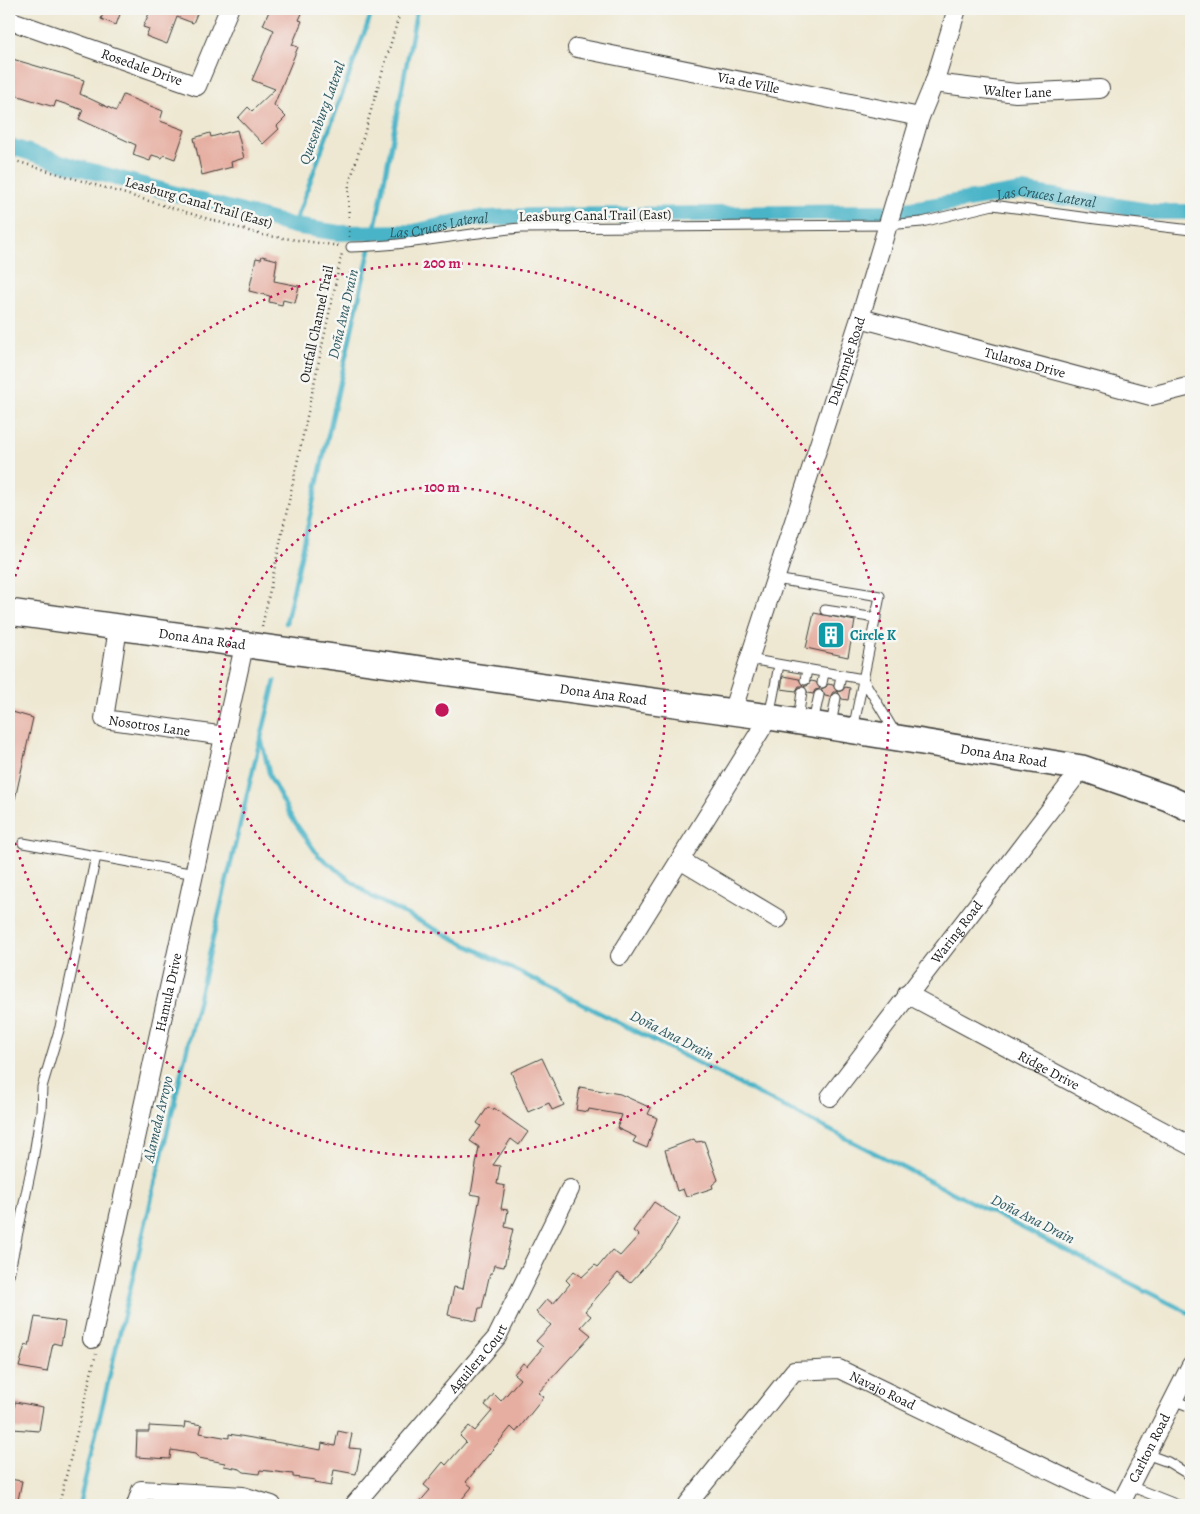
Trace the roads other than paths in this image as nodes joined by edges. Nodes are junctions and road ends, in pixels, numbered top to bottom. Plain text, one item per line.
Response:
1 (230, 9) edge
2 (958, 9) edge
3 (9, 20) edge
4 (577, 48) dead end
5 (934, 83) junction
6 (1100, 89) dead end
7 (920, 116) junction
8 (887, 225) junction
9 (1191, 230) edge
10 (348, 247) road end
11 (860, 318) junction
12 (1191, 386) edge
13 (775, 579) junction
14 (825, 610) dead end
15 (9, 612) edge
16 (876, 618) junction
17 (118, 628) junction
18 (251, 647) junction
19 (749, 659) junction
20 (779, 665) junction
21 (807, 670) junction
22 (824, 673) junction
23 (841, 676) junction
24 (863, 679) junction
25 (805, 680) dead end
26 (822, 683) dead end
27 (839, 686) dead end
28 (802, 692) dead end
29 (819, 695) dead end
30 (836, 698) dead end
31 (732, 712) junction
32 (769, 717) junction
33 (823, 726) junction
34 (225, 736) junction
35 (899, 738) junction
36 (1082, 768) junction
37 (1191, 809) edge
38 (23, 844) dead end
39 (96, 856) junction
40 (680, 860) junction
41 (195, 874) junction
42 (778, 919) dead end
43 (620, 956) dead end
44 (907, 994) junction
45 (830, 1097) dead end
46 (1191, 1146) edge
47 (570, 1189) dead end
48 (9, 1275) edge
49 (92, 1339) dead end
50 (1191, 1365) edge
51 (1173, 1400) junction
52 (1191, 1407) edge
53 (1146, 1454) junction
54 (1191, 1476) edge
55 (1130, 1486) junction
56 (136, 1505) edge
57 (272, 1505) edge
58 (354, 1505) edge
59 (687, 1505) edge
60 (1120, 1505) edge
61 (1178, 1505) edge

1 - 3 street, Rosedale Drive
2 - 5 street, Dalrymple Road
4 - 7 street, Via de Ville
5 - 6 street, Walter Lane
5 - 7 street, Dalrymple Road
7 - 8 street, Dalrymple Road
8 - 9 lane, Leasburg Canal Trail (East)
8 - 10 lane, Leasburg Canal Trail (East)
8 - 11 street, Dalrymple Road
11 - 12 street, Tularosa Drive
11 - 13 street, Dalrymple Road
13 - 16 lane
13 - 19 street, Dalrymple Road
14 - 16 lane
15 - 17 street, Dona Ana Road
16 - 24 lane
17 - 18 street, Dona Ana Road
17 - 34 street, Nosotros Lane
18 - 31 street, Dona Ana Road
18 - 34 street, Hamula Drive
19 - 20 lane
19 - 31 street, Dalrymple Road
20 - 21 lane
20 - 32 lane
21 - 22 lane
21 - 25 lane
22 - 23 lane
22 - 26 lane
23 - 24 lane
23 - 27 lane
24 - 33 lane
24 - 35 lane
28 - 33 lane
29 - 33 lane
30 - 33 lane
31 - 32 street, Dona Ana Road
32 - 33 street, Dona Ana Road
32 - 40 street
33 - 35 street, Dona Ana Road
34 - 41 street, Hamula Drive
35 - 36 street, Dona Ana Road
36 - 37 street, Dona Ana Road
36 - 44 street, Waring Road
38 - 39 lane
39 - 41 lane
39 - 48 lane
40 - 42 street
40 - 43 street
41 - 49 street, Hamula Drive
44 - 45 street, Waring Road
44 - 46 street, Ridge Drive
47 - 58 street, Aguilera Court
50 - 51 street, Carlton Road
51 - 52 lane
51 - 53 street, Carlton Road
53 - 54 lane
53 - 55 street, Carlton Road
55 - 60 street, Carlton Road
55 - 61 lane
56 - 57 street
59 - 60 street, Navajo Road

